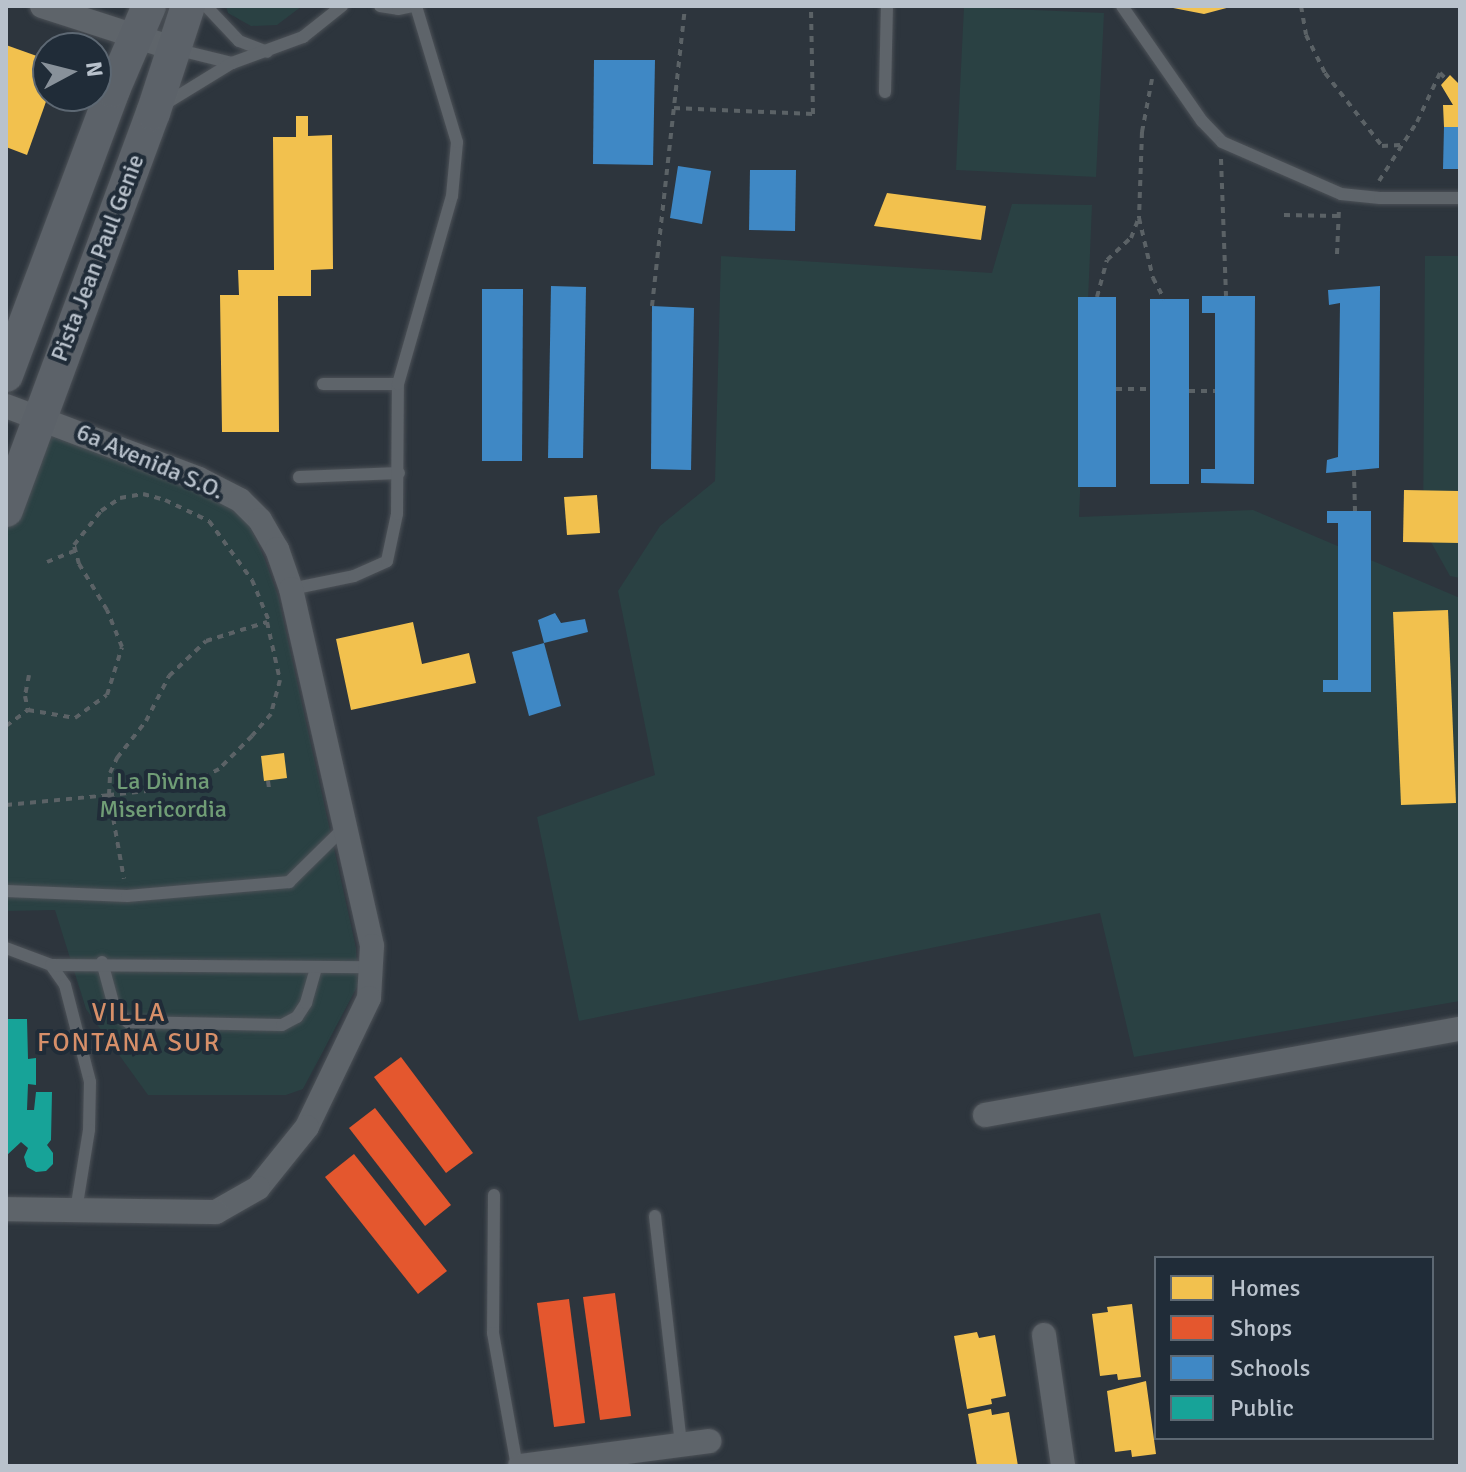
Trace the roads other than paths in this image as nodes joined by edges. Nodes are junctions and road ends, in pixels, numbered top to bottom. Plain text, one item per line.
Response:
1 (42, 6) edge
2 (103, 6) edge
3 (149, 6) edge
4 (188, 6) edge
5 (206, 6) edge
6 (342, 6) edge
7 (380, 6) edge
8 (415, 6) edge
9 (887, 6) edge
10 (1122, 6) edge
11 (125, 35) junction
12 (175, 49) junction
13 (267, 52) junction
14 (232, 63) junction
15 (885, 92) dead end
16 (153, 113) junction
17 (1460, 198) edge
18 (6, 375) edge
19 (323, 384) dead end
20 (398, 384) junction
21 (6, 406) edge
22 (39, 416) junction
23 (399, 473) junction
24 (299, 477) dead end
25 (6, 510) edge
26 (291, 589) junction
27 (347, 825) junction
28 (6, 891) edge
29 (6, 948) edge
30 (102, 962) junction
31 (51, 965) junction
32 (371, 967) junction
33 (316, 969) junction
34 (1460, 1029) edge
35 (985, 1115) dead end
36 (494, 1195) dead end
37 (6, 1209) edge
38 (76, 1210) junction
39 (655, 1216) dead end
40 (1044, 1335) dead end
41 (709, 1441) dead end
42 (681, 1445) junction
43 (518, 1466) edge
44 (1063, 1466) edge

1 - 11 street
2 - 11 street
3 - 11 main road, Pista Jean Paul Genie
4 - 12 main road, Pista Jean Paul Genie
5 - 13 lane
6 - 13 lane
7 - 8 lane
8 - 20 lane
9 - 15 lane
10 - 17 lane
11 - 12 street
11 - 18 main road, Pista Jean Paul Genie
12 - 14 lane
12 - 16 main road, Pista Jean Paul Genie
13 - 14 lane
14 - 16 lane
16 - 22 main road, Pista Jean Paul Genie
19 - 20 lane
20 - 23 lane
21 - 22 street, 6a Avenida S.O.
22 - 25 main road, Pista Jean Paul Genie
22 - 26 street, 6a Avenida S.O.
23 - 24 lane
23 - 26 lane
26 - 27 street, 6a Avenida S.O.
27 - 28 lane
27 - 32 street, 6a Avenida S.O.
29 - 31 lane
30 - 31 lane
30 - 33 lane
30 - 33 lane
31 - 38 lane
32 - 33 lane
32 - 38 street, 6a Avenida S.O.
34 - 35 street
36 - 43 lane
37 - 38 street, 6a Avenida S.O.
39 - 42 lane
40 - 44 street
41 - 42 street
42 - 43 street

